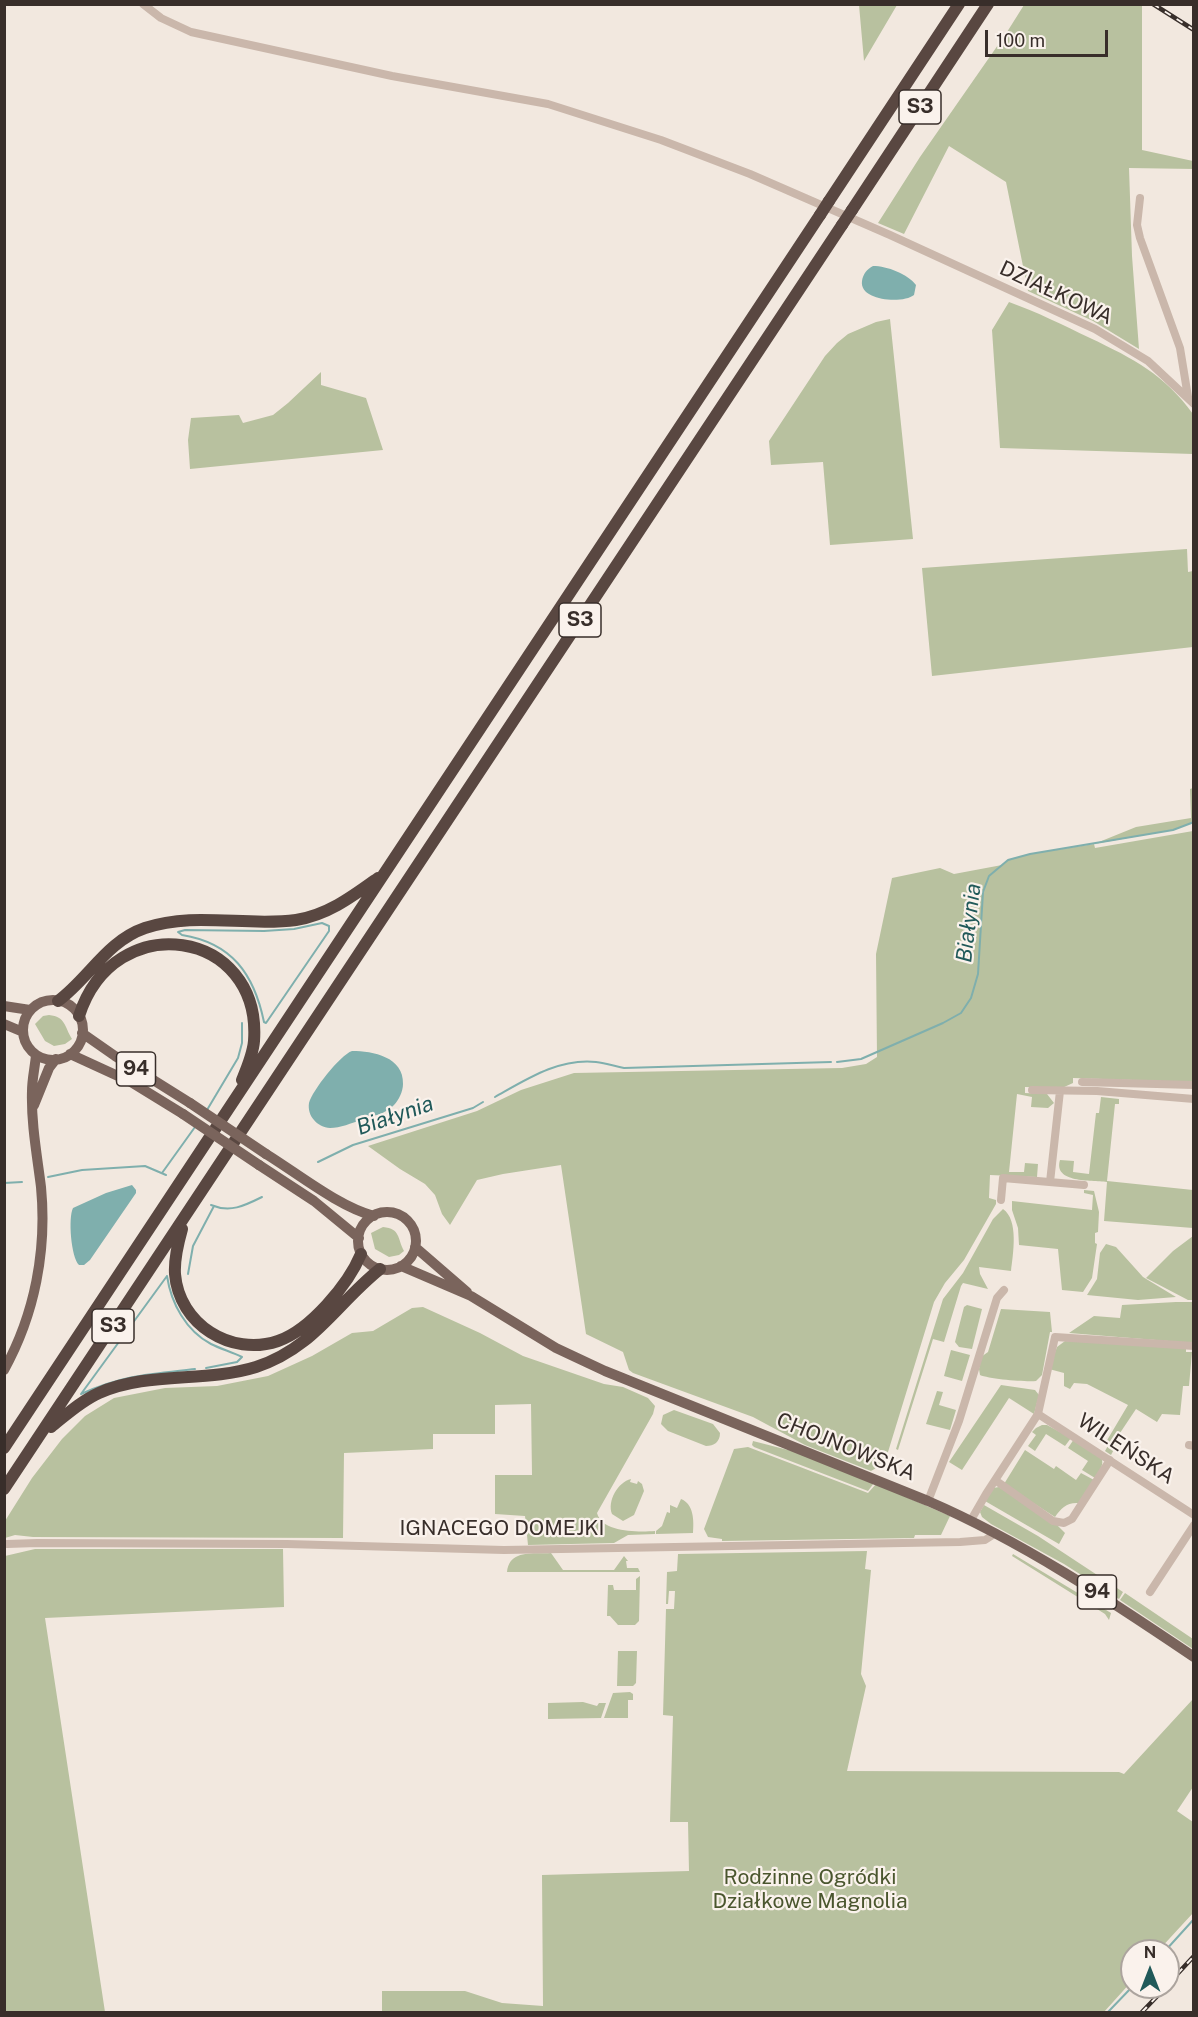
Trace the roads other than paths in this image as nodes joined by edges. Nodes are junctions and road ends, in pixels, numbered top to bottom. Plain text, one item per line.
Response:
1 (143, 4) edge
2 (959, 4) edge
3 (988, 4) edge
4 (1140, 198) dead end
5 (1191, 401) edge
6 (384, 874) junction
7 (58, 1001) junction
8 (4, 1006) edge
9 (30, 1010) junction
10 (79, 1017) junction
11 (4, 1024) edge
12 (23, 1032) junction
13 (82, 1033) junction
14 (70, 1054) junction
15 (36, 1055) junction
16 (56, 1059) junction
17 (1082, 1082) dead end
18 (1194, 1085) edge
19 (1032, 1090) dead end
20 (1060, 1091) junction
21 (1194, 1099) edge
22 (234, 1100) junction
23 (33, 1108) junction
24 (1050, 1182) junction
25 (1084, 1185) dead end
26 (1001, 1200) dead end
27 (186, 1216) junction
28 (374, 1216) junction
29 (359, 1238) junction
30 (415, 1247) junction
31 (361, 1254) junction
32 (401, 1266) junction
33 (380, 1269) junction
34 (1004, 1290) dead end
35 (471, 1296) junction
36 (1194, 1346) edge
37 (4, 1370) edge
38 (1038, 1414) junction
39 (41, 1436) junction
40 (4, 1448) edge
41 (1110, 1460) junction
42 (995, 1480) junction
43 (4, 1489) edge
44 (928, 1501) junction
45 (1194, 1515) edge
46 (971, 1520) junction
47 (1194, 1525) edge
48 (996, 1533) junction
49 (7, 1544) dead end
50 (1150, 1592) dead end
51 (1194, 1657) edge

1 - 5 street, DZIAŁKOWA
2 - 6 highway, S3, bridge
3 - 27 highway, S3, bridge
4 - 5 street
6 - 7 highway
6 - 22 highway, S3
7 - 9 main road
7 - 10 main road
8 - 9 main road
9 - 12 main road
10 - 13 main road
10 - 22 highway
11 - 12 main road
12 - 15 main road
13 - 14 main road
13 - 28 main road, 94, bridge
14 - 16 main road
14 - 29 main road, 94, bridge
15 - 16 main road
15 - 23 main road
16 - 23 main road
17 - 18 street
19 - 20 street
20 - 21 street
20 - 24 street
22 - 40 highway, S3
23 - 37 main road
24 - 25 street
24 - 26 street
27 - 31 highway
27 - 39 highway, S3
28 - 29 main road
28 - 30 main road, 94
29 - 31 main road
30 - 32 main road
30 - 35 main road, CHOJNOWSKA / 94
31 - 33 main road
32 - 33 main road
32 - 35 main road, CHOJNOWSKA / 94
33 - 39 highway
34 - 44 street
35 - 44 main road, CHOJNOWSKA / 94
36 - 38 street
38 - 41 street, WILEŃSKA
38 - 42 street
39 - 43 highway, S3
41 - 42 street
41 - 45 street, WILEŃSKA
42 - 46 street
44 - 46 main road, CHOJNOWSKA / 94
46 - 48 main road, CHOJNOWSKA / 94
47 - 50 street
48 - 49 street, IGNACEGO DOMEJKI
48 - 51 main road, CHOJNOWSKA / 94

